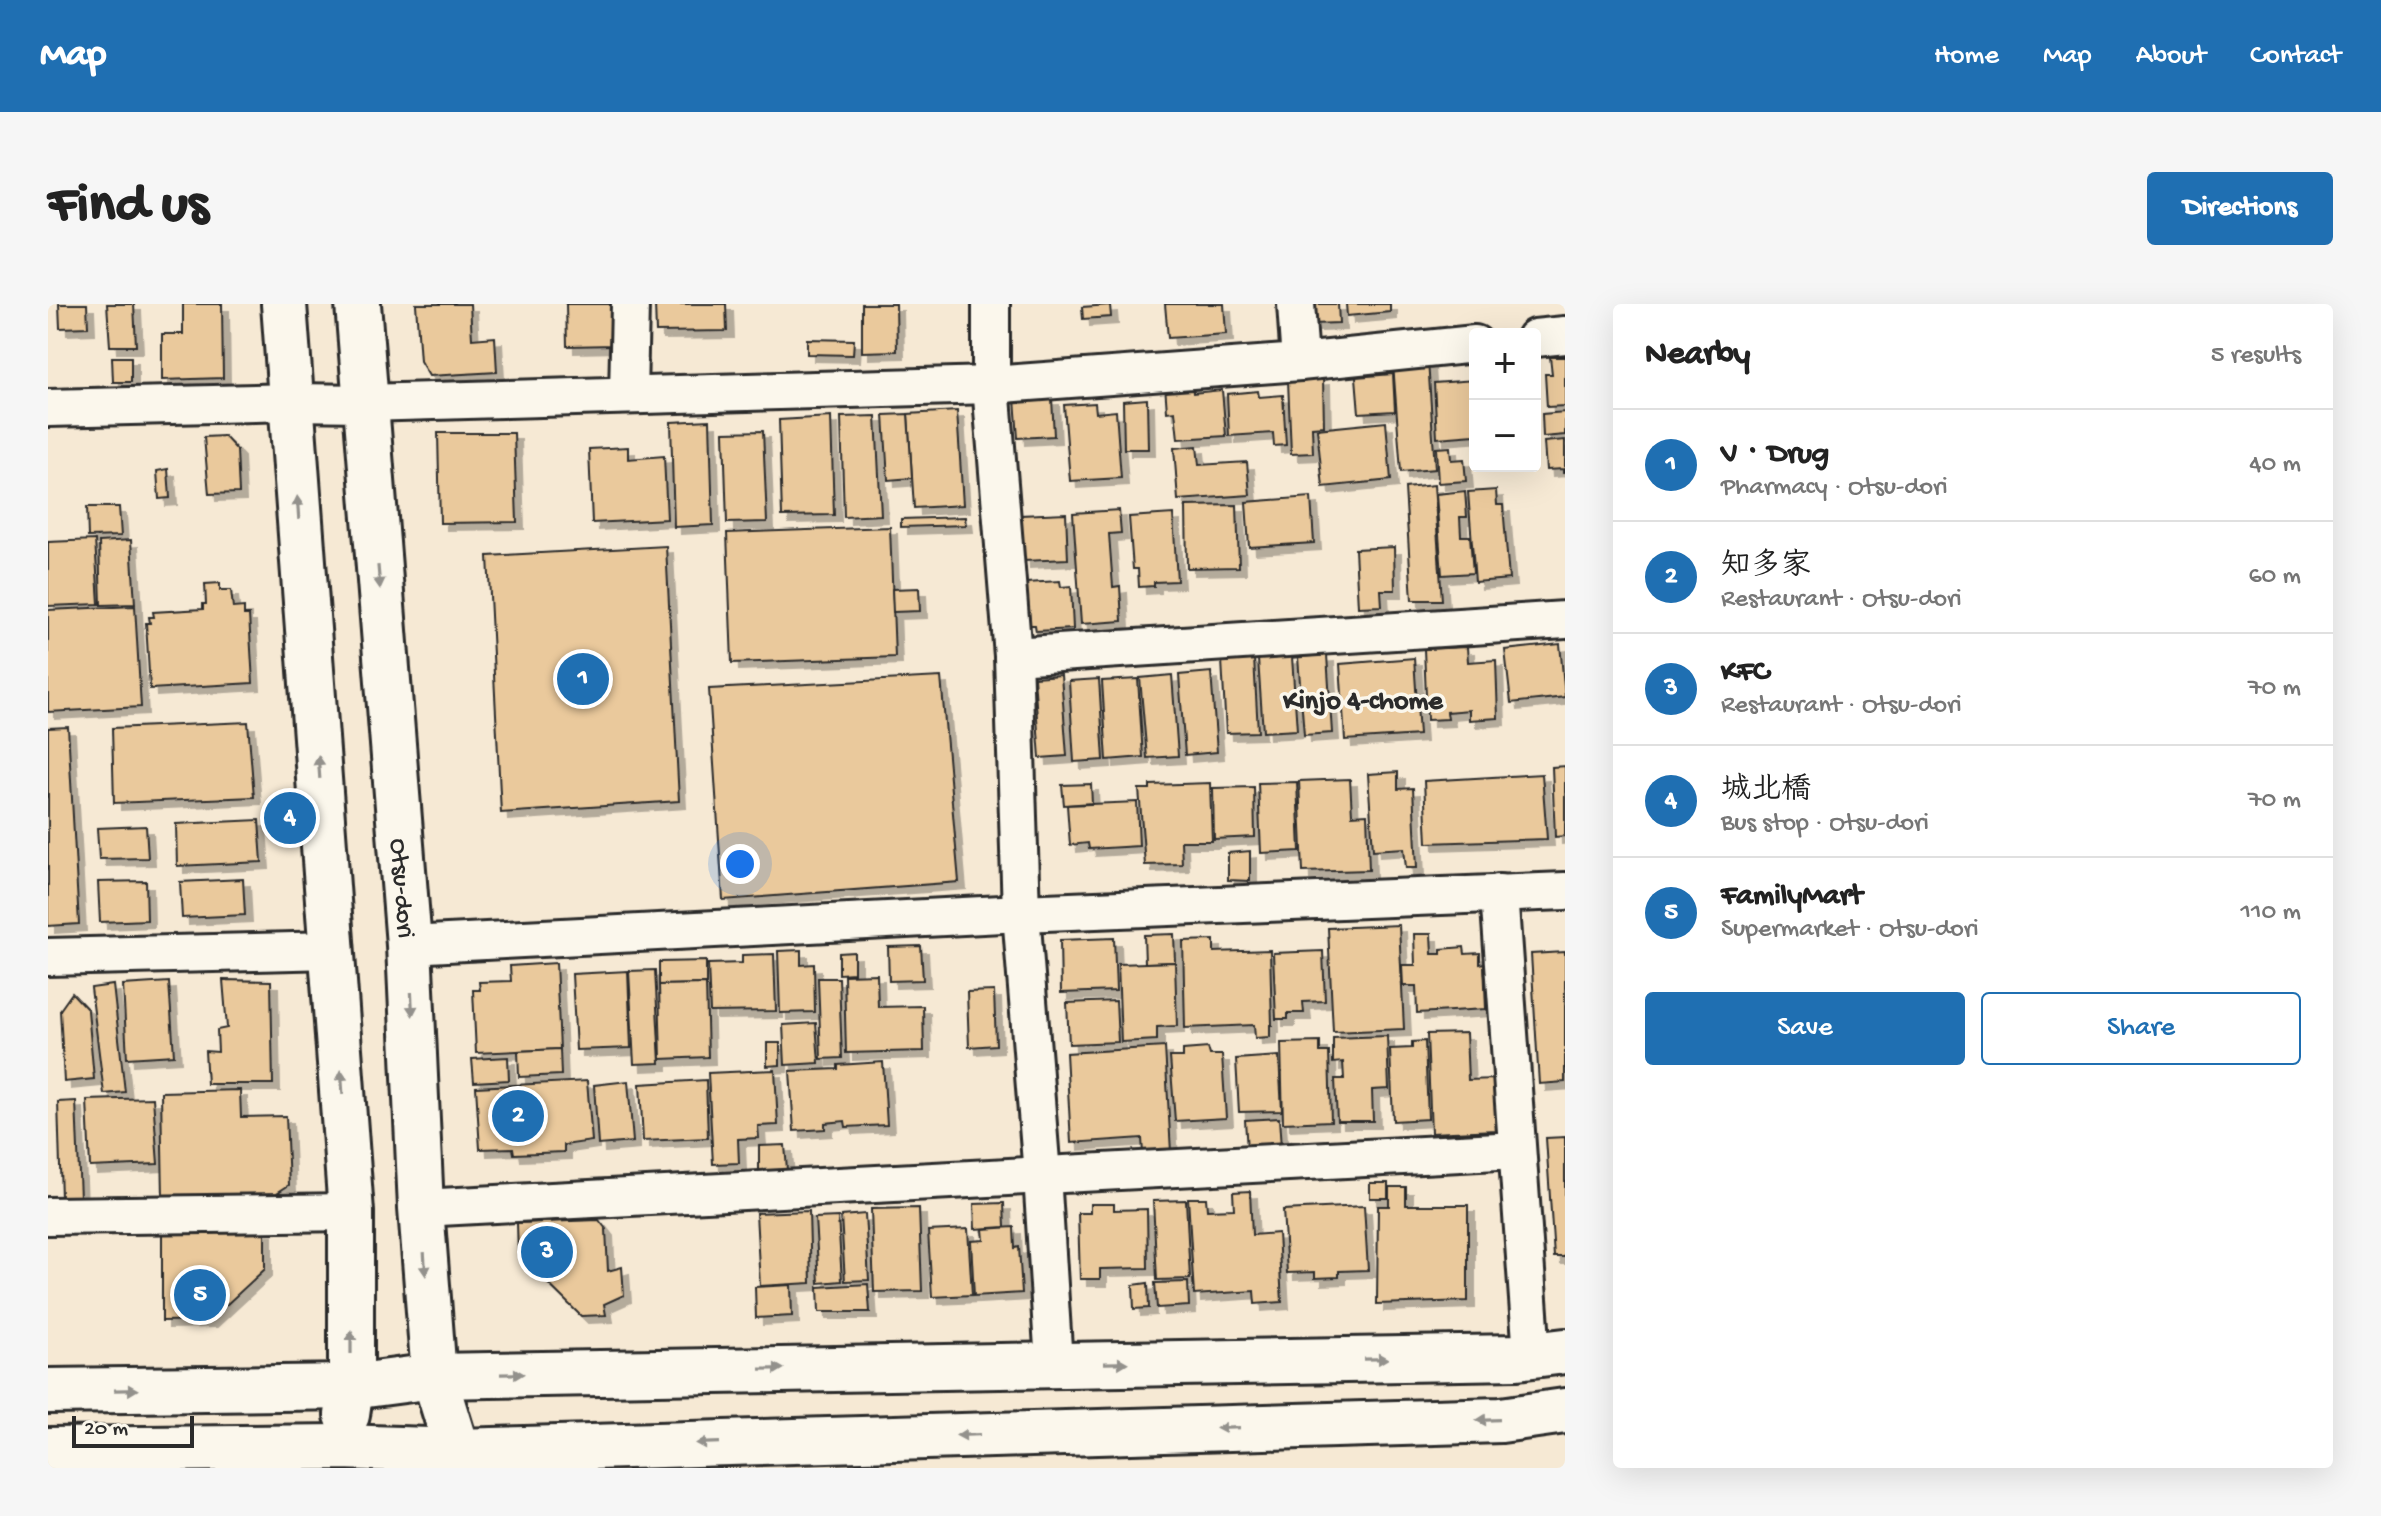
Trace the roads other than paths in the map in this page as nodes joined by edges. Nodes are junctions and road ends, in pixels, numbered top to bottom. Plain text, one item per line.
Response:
1 (284, 304) edge
2 (358, 304) edge
3 (630, 304) edge
4 (991, 304) edge
5 (1296, 304) edge
6 (1565, 335) edge
7 (1541, 337) edge
8 (1469, 345) edge
9 (1300, 362) junction
10 (991, 385) junction
11 (628, 395) junction
12 (291, 402) junction
13 (366, 403) junction
14 (48, 408) edge
15 (1565, 620) edge
16 (1013, 656) junction
17 (1565, 891) edge
18 (1499, 893) junction
19 (1021, 913) junction
20 (409, 945) junction
21 (333, 950) junction
22 (48, 957) edge
23 (1517, 1150) junction
24 (1042, 1175) junction
25 (421, 1208) junction
26 (351, 1212) junction
27 (48, 1216) edge
28 (1548, 1353) edge
29 (1054, 1364) junction
30 (434, 1376) junction
31 (351, 1387) junction
32 (48, 1391) edge
33 (1565, 1411) edge
34 (48, 1450) edge
35 (343, 1458) edge
36 (458, 1459) edge

1 - 12 street
2 - 13 street, Otsu-dori
3 - 11 street
4 - 10 street
5 - 9 street
6 - 7 street
8 - 9 street
9 - 10 street
10 - 11 street
10 - 16 street
11 - 13 street
12 - 13 street
12 - 14 street
21 -> 12 street
13 -> 20 street, Otsu-dori
15 - 16 street
16 - 19 street
17 - 18 street
18 - 19 street
18 - 23 street
19 - 20 street
19 - 24 street
20 -> 25 street, Otsu-dori
21 - 22 street
26 -> 21 street
23 - 24 street
23 - 28 street
24 - 25 street
24 - 29 street
25 -> 30 street, Otsu-dori
26 - 27 street
31 -> 26 street
29 -> 28 street
30 -> 29 street
30 - 31 street
30 - 36 street, Otsu-dori
32 -> 31 street
31 - 35 street
33 -> 36 street
34 - 35 street
35 - 36 street

